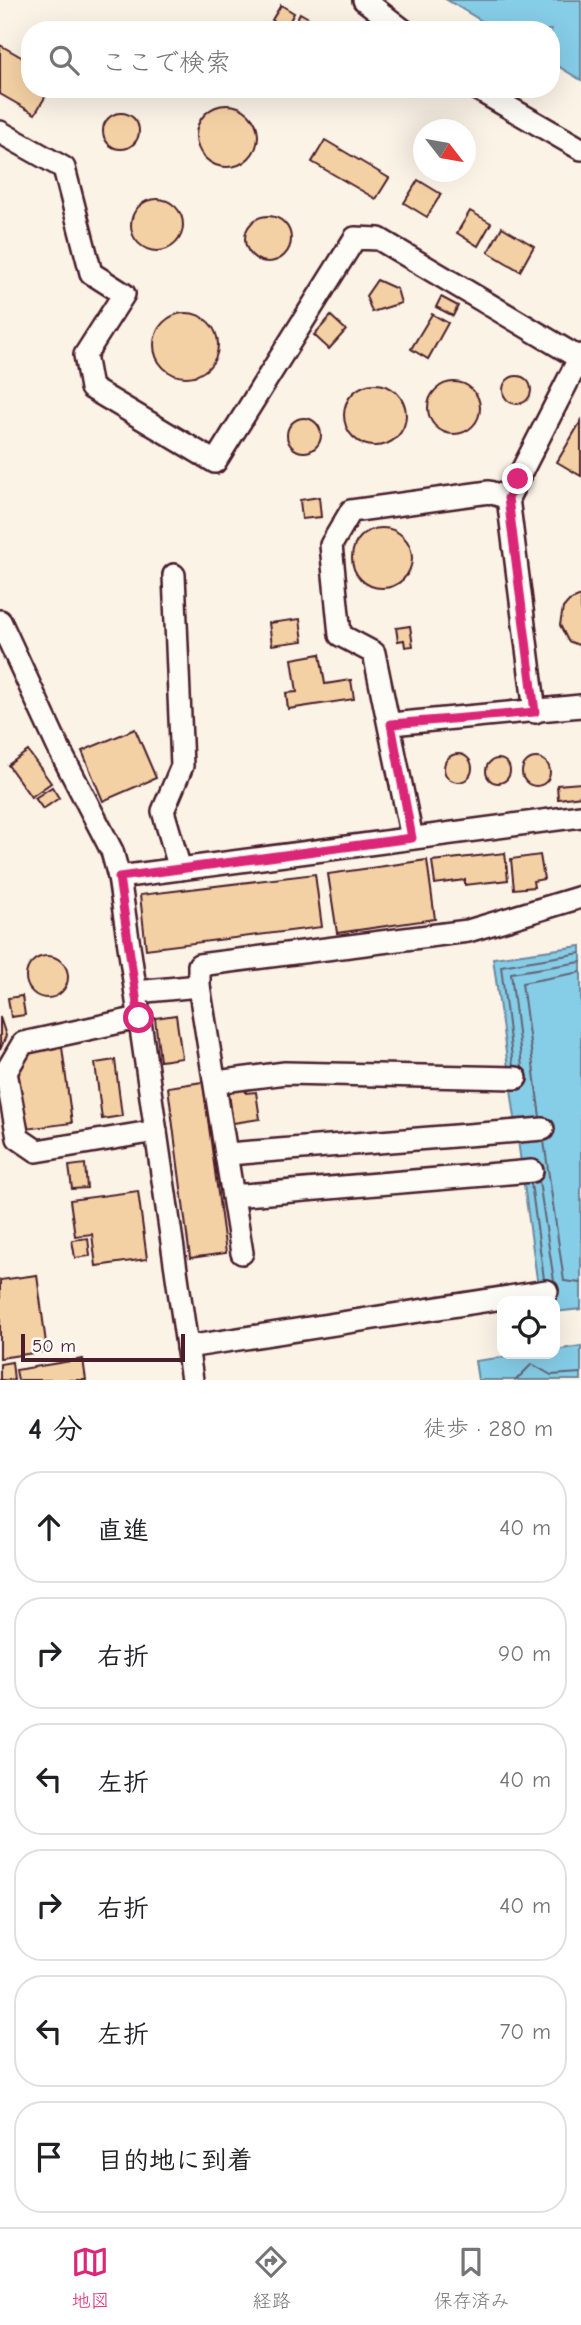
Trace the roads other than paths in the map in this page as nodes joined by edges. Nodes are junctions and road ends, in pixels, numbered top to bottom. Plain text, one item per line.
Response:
1 (364, 0) edge
2 (391, 21) edge
3 (493, 98) edge
4 (0, 132) edge
5 (581, 149) edge
6 (580, 356) edge
7 (508, 498) junction
8 (174, 575) dead end
9 (0, 621) edge
10 (581, 706) edge
11 (535, 712) junction
12 (391, 724) junction
13 (581, 816) edge
14 (412, 838) junction
15 (180, 869) junction
16 (119, 877) junction
17 (581, 897) edge
18 (199, 986) junction
19 (136, 992) junction
20 (139, 1018) junction
21 (516, 1078) dead end
22 (216, 1083) junction
23 (543, 1129) dead end
24 (156, 1131) junction
25 (228, 1154) junction
26 (532, 1171) dead end
27 (233, 1196) junction
28 (242, 1253) dead end
29 (547, 1291) dead end
30 (187, 1347) junction
31 (192, 1380) edge

1 - 2 lane
3 - 5 lane
4 - 6 lane
6 - 7 lane
7 - 11 lane
7 - 12 lane
8 - 15 lane
9 - 16 lane
10 - 11 lane
11 - 12 lane
12 - 14 lane
13 - 14 lane
14 - 15 lane
15 - 16 lane
16 - 19 lane
17 - 18 lane
18 - 19 lane
18 - 22 lane
19 - 20 lane
20 - 24 lane
20 - 24 lane
21 - 22 lane
22 - 25 lane
23 - 25 lane
24 - 30 lane
25 - 27 lane
26 - 27 lane
27 - 28 lane
29 - 30 lane
30 - 31 lane

